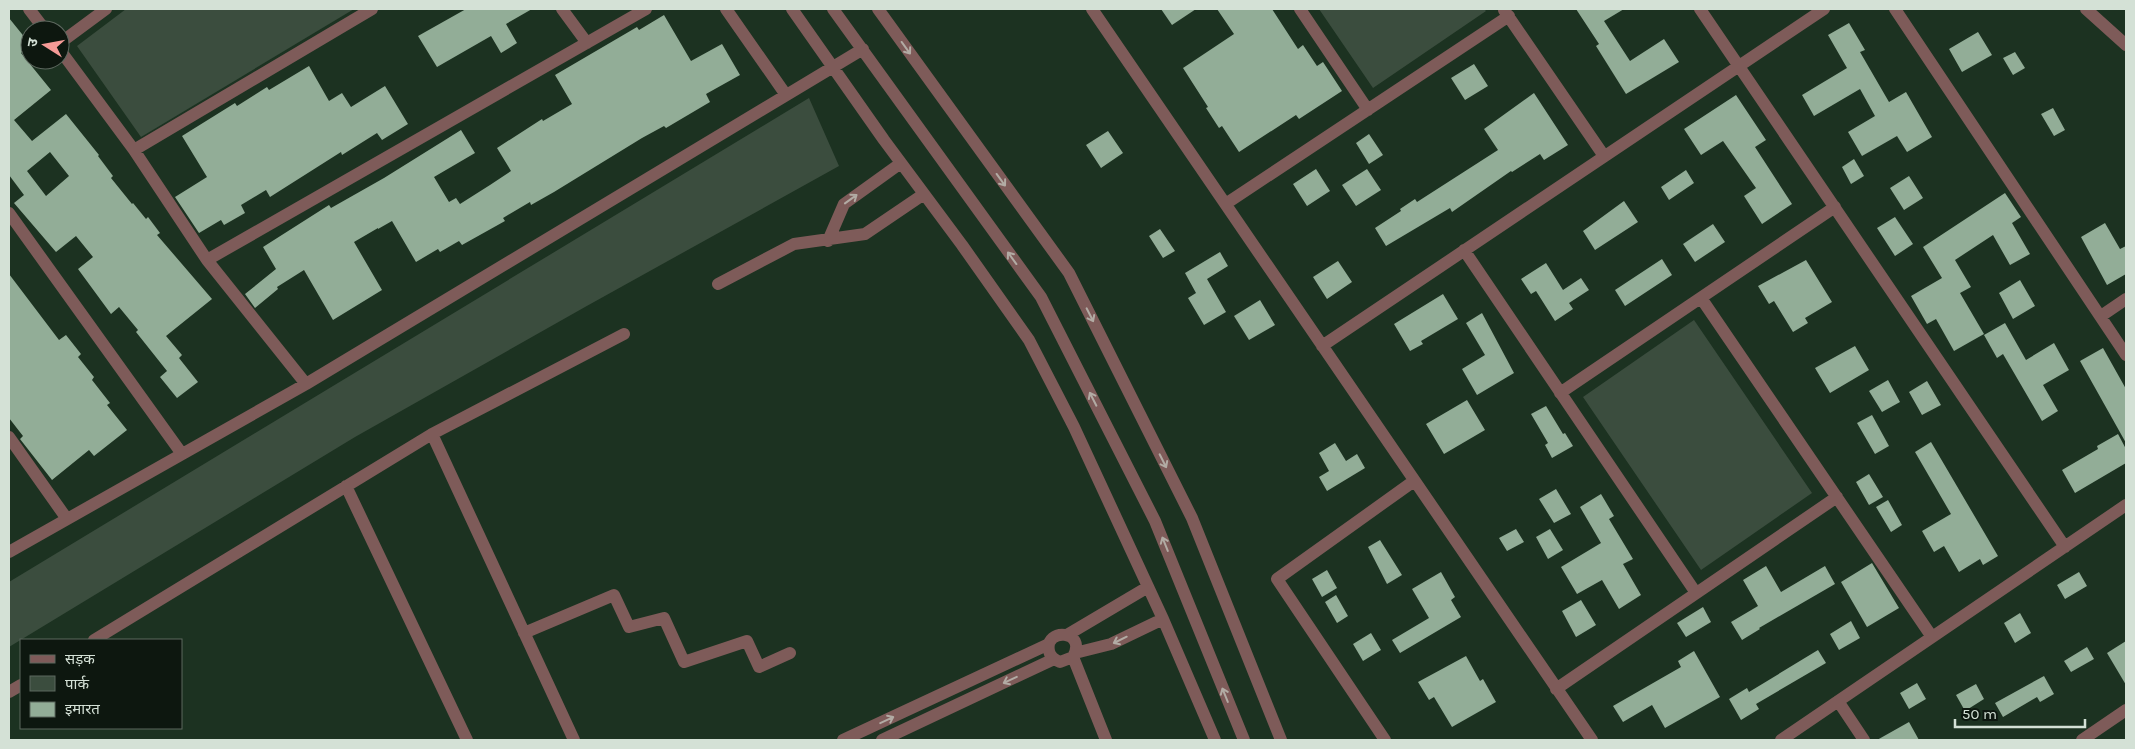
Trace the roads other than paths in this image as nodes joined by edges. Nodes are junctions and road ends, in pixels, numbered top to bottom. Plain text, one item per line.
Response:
1 (30, 9) edge
2 (106, 9) edge
3 (372, 9) edge
4 (562, 9) edge
5 (646, 9) edge
6 (726, 9) edge
7 (792, 9) edge
8 (834, 9) edge
9 (878, 9) edge
10 (1092, 9) edge
11 (1300, 9) edge
12 (1700, 9) edge
13 (1824, 9) edge
14 (1895, 9) edge
15 (2086, 9) edge
16 (1506, 12) edge
17 (38, 20) edge
18 (70, 36) edge
19 (587, 43) junction
20 (2126, 45) edge
21 (863, 49) junction
22 (70, 64) edge
23 (1739, 66) junction
24 (833, 67) junction
25 (786, 94) junction
26 (1368, 110) junction
27 (134, 150) junction
28 (1604, 156) junction
29 (901, 163) junction
30 (924, 194) junction
31 (1227, 203) junction
32 (1835, 207) junction
33 (9, 213) edge
34 (828, 240) junction
35 (1464, 250) junction
36 (207, 260) junction
37 (718, 284) dead end
38 (1700, 298) junction
39 (2126, 299) edge
40 (2101, 316) junction
41 (624, 334) dead end
42 (1322, 346) junction
43 (2126, 355) edge
44 (306, 384) junction
45 (1560, 392) junction
46 (432, 434) junction
47 (9, 437) edge
48 (182, 454) junction
49 (1414, 481) junction
50 (346, 486) junction
51 (1836, 498) junction
52 (2126, 505) edge
53 (68, 519) junction
54 (2065, 546) junction
55 (9, 552) edge
56 (1148, 588) junction
57 (1696, 593) junction
58 (1163, 619) junction
59 (524, 633) junction
60 (1067, 635) junction
61 (1932, 637) junction
62 (96, 639) edge
63 (1049, 644) junction
64 (790, 653) dead end
65 (1074, 655) junction
66 (1054, 659) junction
67 (20, 686) edge
68 (1556, 689) junction
69 (9, 692) edge
70 (1838, 701) junction
71 (2126, 710) edge
72 (467, 740) edge
73 (574, 740) edge
74 (842, 740) edge
75 (882, 740) edge
76 (1106, 740) edge
77 (1215, 740) edge
78 (1244, 740) edge
79 (1281, 740) edge
80 (1384, 740) edge
81 (1592, 740) edge
82 (1781, 740) edge
83 (1864, 740) edge
84 (2082, 740) edge

1 - 17 street
2 - 18 street
3 - 27 street
4 - 19 street
5 - 19 street
6 - 25 street
7 - 24 street
8 - 21 street
9 -> 79 street
10 - 31 street
11 - 26 street
12 - 23 street
13 - 23 street
14 - 40 street
15 - 20 street
16 - 26 street
16 - 28 street
19 - 36 street
21 - 24 street
78 -> 21 street
22 - 27 street
23 - 28 street
23 - 32 street
24 - 25 street
24 - 29 street
25 - 44 street
26 - 31 street
27 - 36 street
28 - 35 street
29 - 30 street
34 -> 29 street
30 - 34 street
30 - 56 street
31 - 42 street
32 - 38 street
32 - 54 street
33 - 48 street
34 - 37 street
35 - 42 street
35 - 45 street
36 - 44 street
38 - 45 street
38 - 51 street
39 - 40 street
40 - 43 street
41 - 46 street
42 - 49 street
44 - 48 street
45 - 57 street
46 - 50 street
46 - 59 street
47 - 53 street
48 - 53 street
49 - 68 street
49 - 80 street
50 - 62 street
50 - 72 street
51 - 57 street
51 - 61 street
52 - 54 street
53 - 55 street
54 - 61 street
56 - 58 street
56 - 60 street
57 - 68 street
58 -> 65 street
58 - 77 street
59 - 64 street
59 - 73 street
60 - 63 street
60 - 65 street
61 - 70 street
63 - 66 street
74 -> 63 street
65 - 66 street
65 - 76 street
66 -> 75 street
67 - 69 street
68 - 81 street
70 - 82 street
70 - 83 street
71 - 84 street

